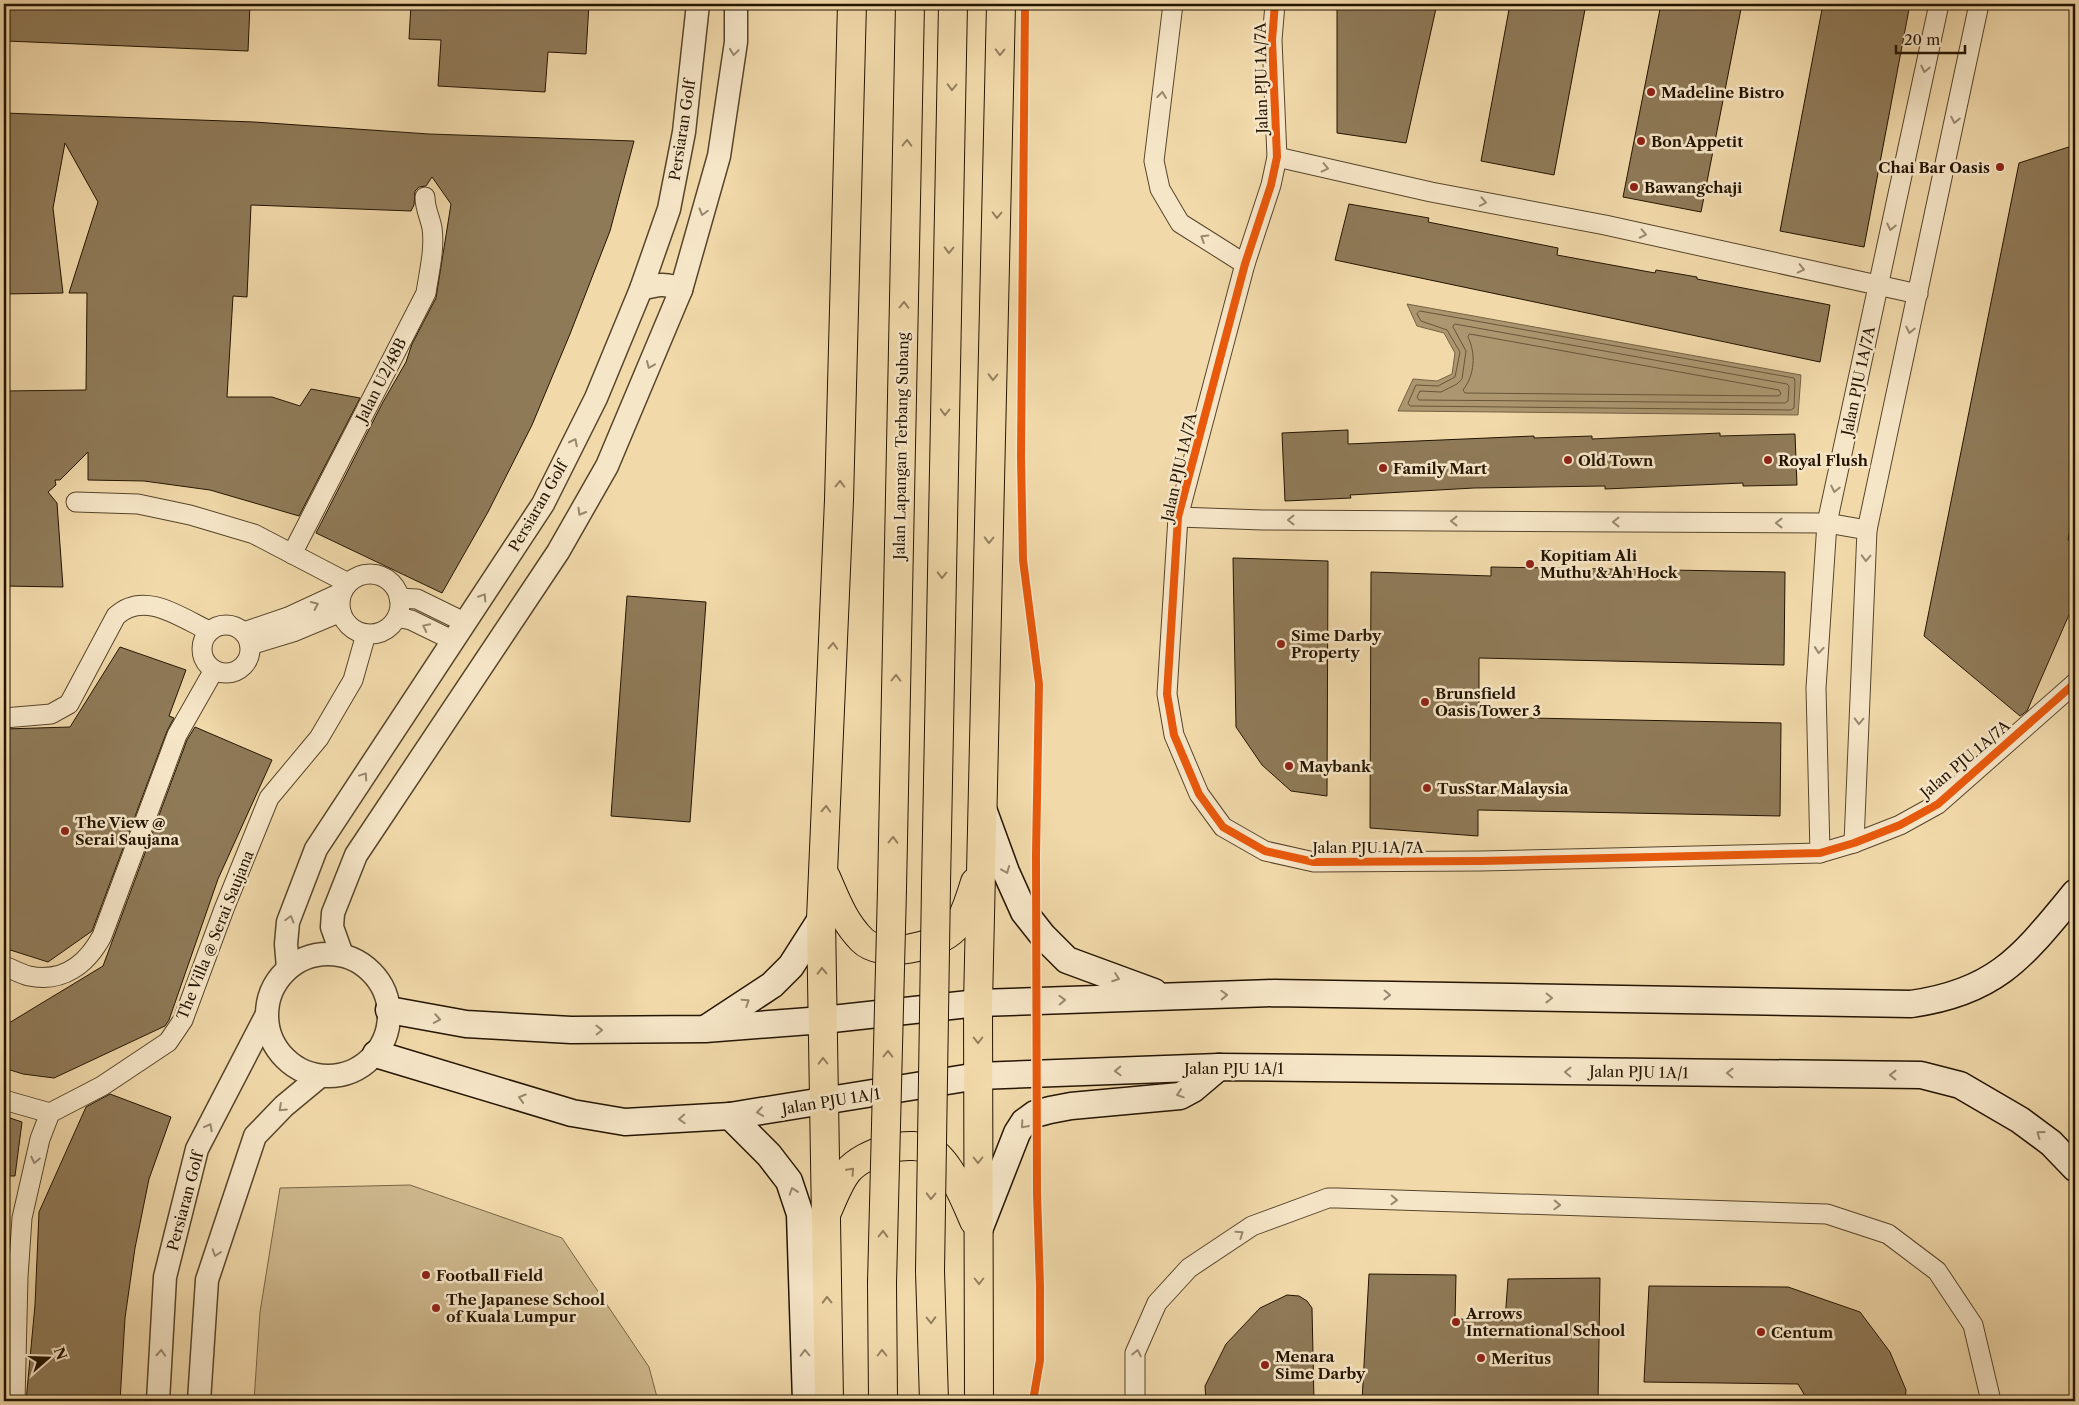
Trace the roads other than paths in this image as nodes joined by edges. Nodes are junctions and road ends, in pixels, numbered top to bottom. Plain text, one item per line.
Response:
1 (698, 4) edge
2 (736, 4) edge
3 (852, 4) edge
4 (910, 4) edge
5 (953, 4) edge
6 (1002, 4) edge
7 (1173, 4) edge
8 (1275, 4) edge
9 (1939, 4) edge
10 (1979, 4) edge
11 (1277, 157) junction
12 (425, 197) dead end
13 (1245, 264) junction
14 (1879, 286) junction
15 (641, 289) junction
16 (681, 290) junction
17 (1918, 294) junction
18 (76, 502) dead end
19 (1178, 517) junction
20 (1827, 523) junction
21 (1867, 530) junction
22 (292, 554) junction
23 (345, 588) junction
24 (398, 608) junction
25 (341, 612) junction
26 (209, 631) junction
27 (460, 632) junction
28 (366, 634) junction
29 (247, 639) junction
30 (214, 670) junction
31 (2075, 683) edge
32 (4, 718) edge
33 (983, 808) junction
34 (1854, 844) junction
35 (1820, 853) junction
36 (982, 864) junction
37 (823, 868) junction
38 (2075, 893) edge
39 (821, 919) junction
40 (342, 955) junction
41 (4, 966) edge
42 (288, 968) junction
43 (1168, 997) junction
44 (978, 1003) junction
45 (389, 1010) junction
46 (266, 1016) junction
47 (823, 1020) junction
48 (705, 1029) junction
49 (376, 1054) junction
50 (1219, 1067) junction
51 (978, 1076) junction
52 (319, 1077) junction
53 (4, 1100) edge
54 (824, 1102) junction
55 (50, 1113) junction
56 (730, 1116) junction
57 (2075, 1168) edge
58 (826, 1213) junction
59 (978, 1232) junction
60 (14, 1401) edge
61 (158, 1401) edge
62 (199, 1401) edge
63 (806, 1401) edge
64 (829, 1401) edge
65 (883, 1401) edge
66 (934, 1401) edge
67 (979, 1401) edge
68 (1135, 1401) edge
69 (1991, 1401) edge

1 - 15 street, Persiaran Golf
2 -> 16 street
37 -> 3 main road
65 -> 4 main road, Jalan Lapangan Terbang Subang, bridge
5 -> 66 main road, bridge
6 -> 33 main road
13 -> 7 street
8 - 11 street, Jalan PJU 1A/7A
9 -> 14 street, Jalan PJU 1A/7A
10 -> 17 street
11 - 13 street, Jalan PJU 1A/7A
11 -> 14 street
12 - 22 street, Jalan U2/48B
13 - 19 street, Jalan PJU 1A/7A
14 - 17 street
14 -> 20 street, Jalan PJU 1A/7A
15 - 16 street
27 -> 15 street, Persiaran Golf
16 -> 40 street
17 -> 21 street
18 - 22 street
20 -> 19 street
19 - 35 street, Jalan PJU 1A/7A
20 - 21 street
20 -> 35 street, Jalan PJU 1A/7A
21 -> 34 street
22 - 23 street
23 - 24 street
23 - 25 street
29 -> 23 street
24 - 27 street
24 - 28 street
25 - 28 street
25 - 29 street
26 - 29 street
26 - 30 street
26 - 32 street
42 -> 27 street, Persiaran Golf
28 - 55 street, The Villa @ Serai Saujana
29 - 30 street
30 - 41 street
31 - 34 street, Jalan PJU 1A/7A
33 - 36 main road
33 -> 43 main road
34 - 35 street, Jalan PJU 1A/7A
36 - 37 main road
36 - 44 main road
37 - 39 main road
43 -> 38 main road
47 -> 39 main road
48 -> 39 main road
40 - 42 street
40 - 45 street
42 - 46 street
44 -> 43 main road
44 - 47 main road
44 -> 51 main road
45 -> 48 main road
45 - 49 street
46 - 52 street
61 -> 46 street, Persiaran Golf
47 - 48 main road
54 -> 47 main road
49 - 52 street
56 -> 49 main road, Jalan PJU 1A/1
50 -> 51 main road, Jalan PJU 1A/1
57 -> 50 main road, Jalan PJU 1A/1
50 -> 59 main road
51 - 54 main road, Jalan PJU 1A/1
51 -> 59 main road
52 -> 62 street
53 - 55 street
54 -> 56 main road, Jalan PJU 1A/1
54 - 58 main road
55 -> 60 street
63 -> 56 main road
58 -> 59 main road
64 -> 58 main road
59 -> 67 main road
68 -> 69 street

